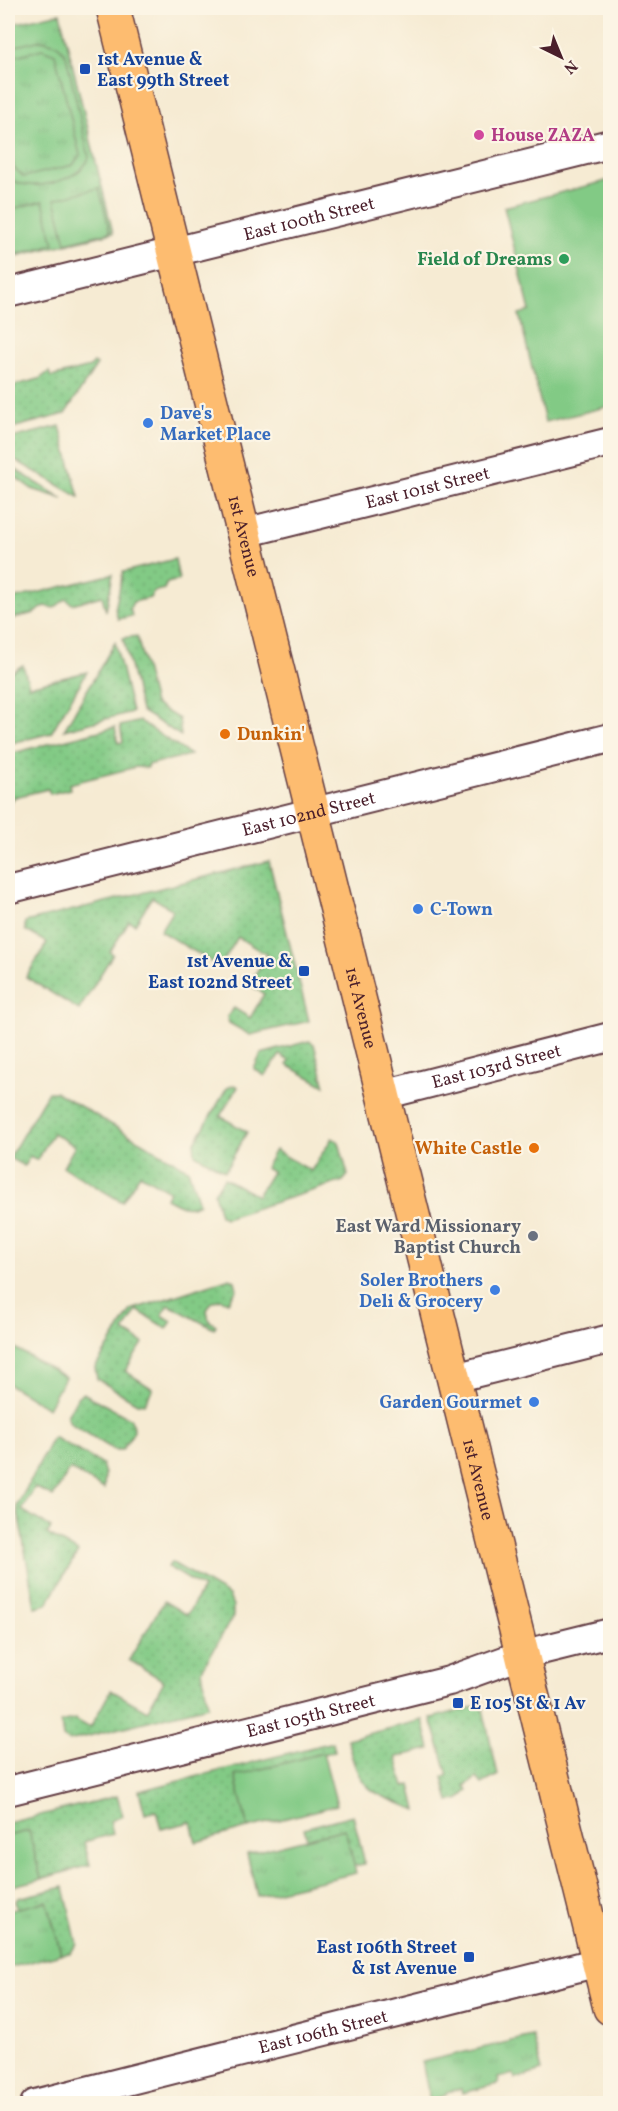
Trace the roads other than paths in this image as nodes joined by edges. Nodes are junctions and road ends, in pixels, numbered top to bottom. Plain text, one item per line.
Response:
1 (113, 8) edge
2 (610, 144) edge
3 (174, 254) junction
4 (8, 293) edge
5 (610, 442) edge
6 (244, 533) junction
7 (610, 738) edge
8 (312, 812) junction
9 (8, 889) edge
10 (610, 1037) edge
11 (383, 1095) junction
12 (610, 1339) edge
13 (454, 1378) junction
14 (610, 1633) edge
15 (521, 1655) junction
16 (8, 1791) edge
17 (605, 1960) edge
18 (610, 2008) edge
19 (35, 2103) edge

1 - 3 main road, 1st Avenue
2 - 3 street, East 100th Street
3 - 4 street, East 100th Street
3 - 6 main road, 1st Avenue
5 - 6 street, East 101st Street
6 - 8 main road, 1st Avenue
7 - 8 street, East 102nd Street
8 - 9 street, East 102nd Street
8 - 11 main road, 1st Avenue
10 - 11 street, East 103rd Street
11 - 13 main road, 1st Avenue
12 - 13 street
13 - 15 main road, 1st Avenue
14 - 15 street, East 105th Street
15 - 16 street, East 105th Street
15 - 17 main road, 1st Avenue
17 - 18 main road, 1st Avenue
17 - 19 street, East 106th Street

